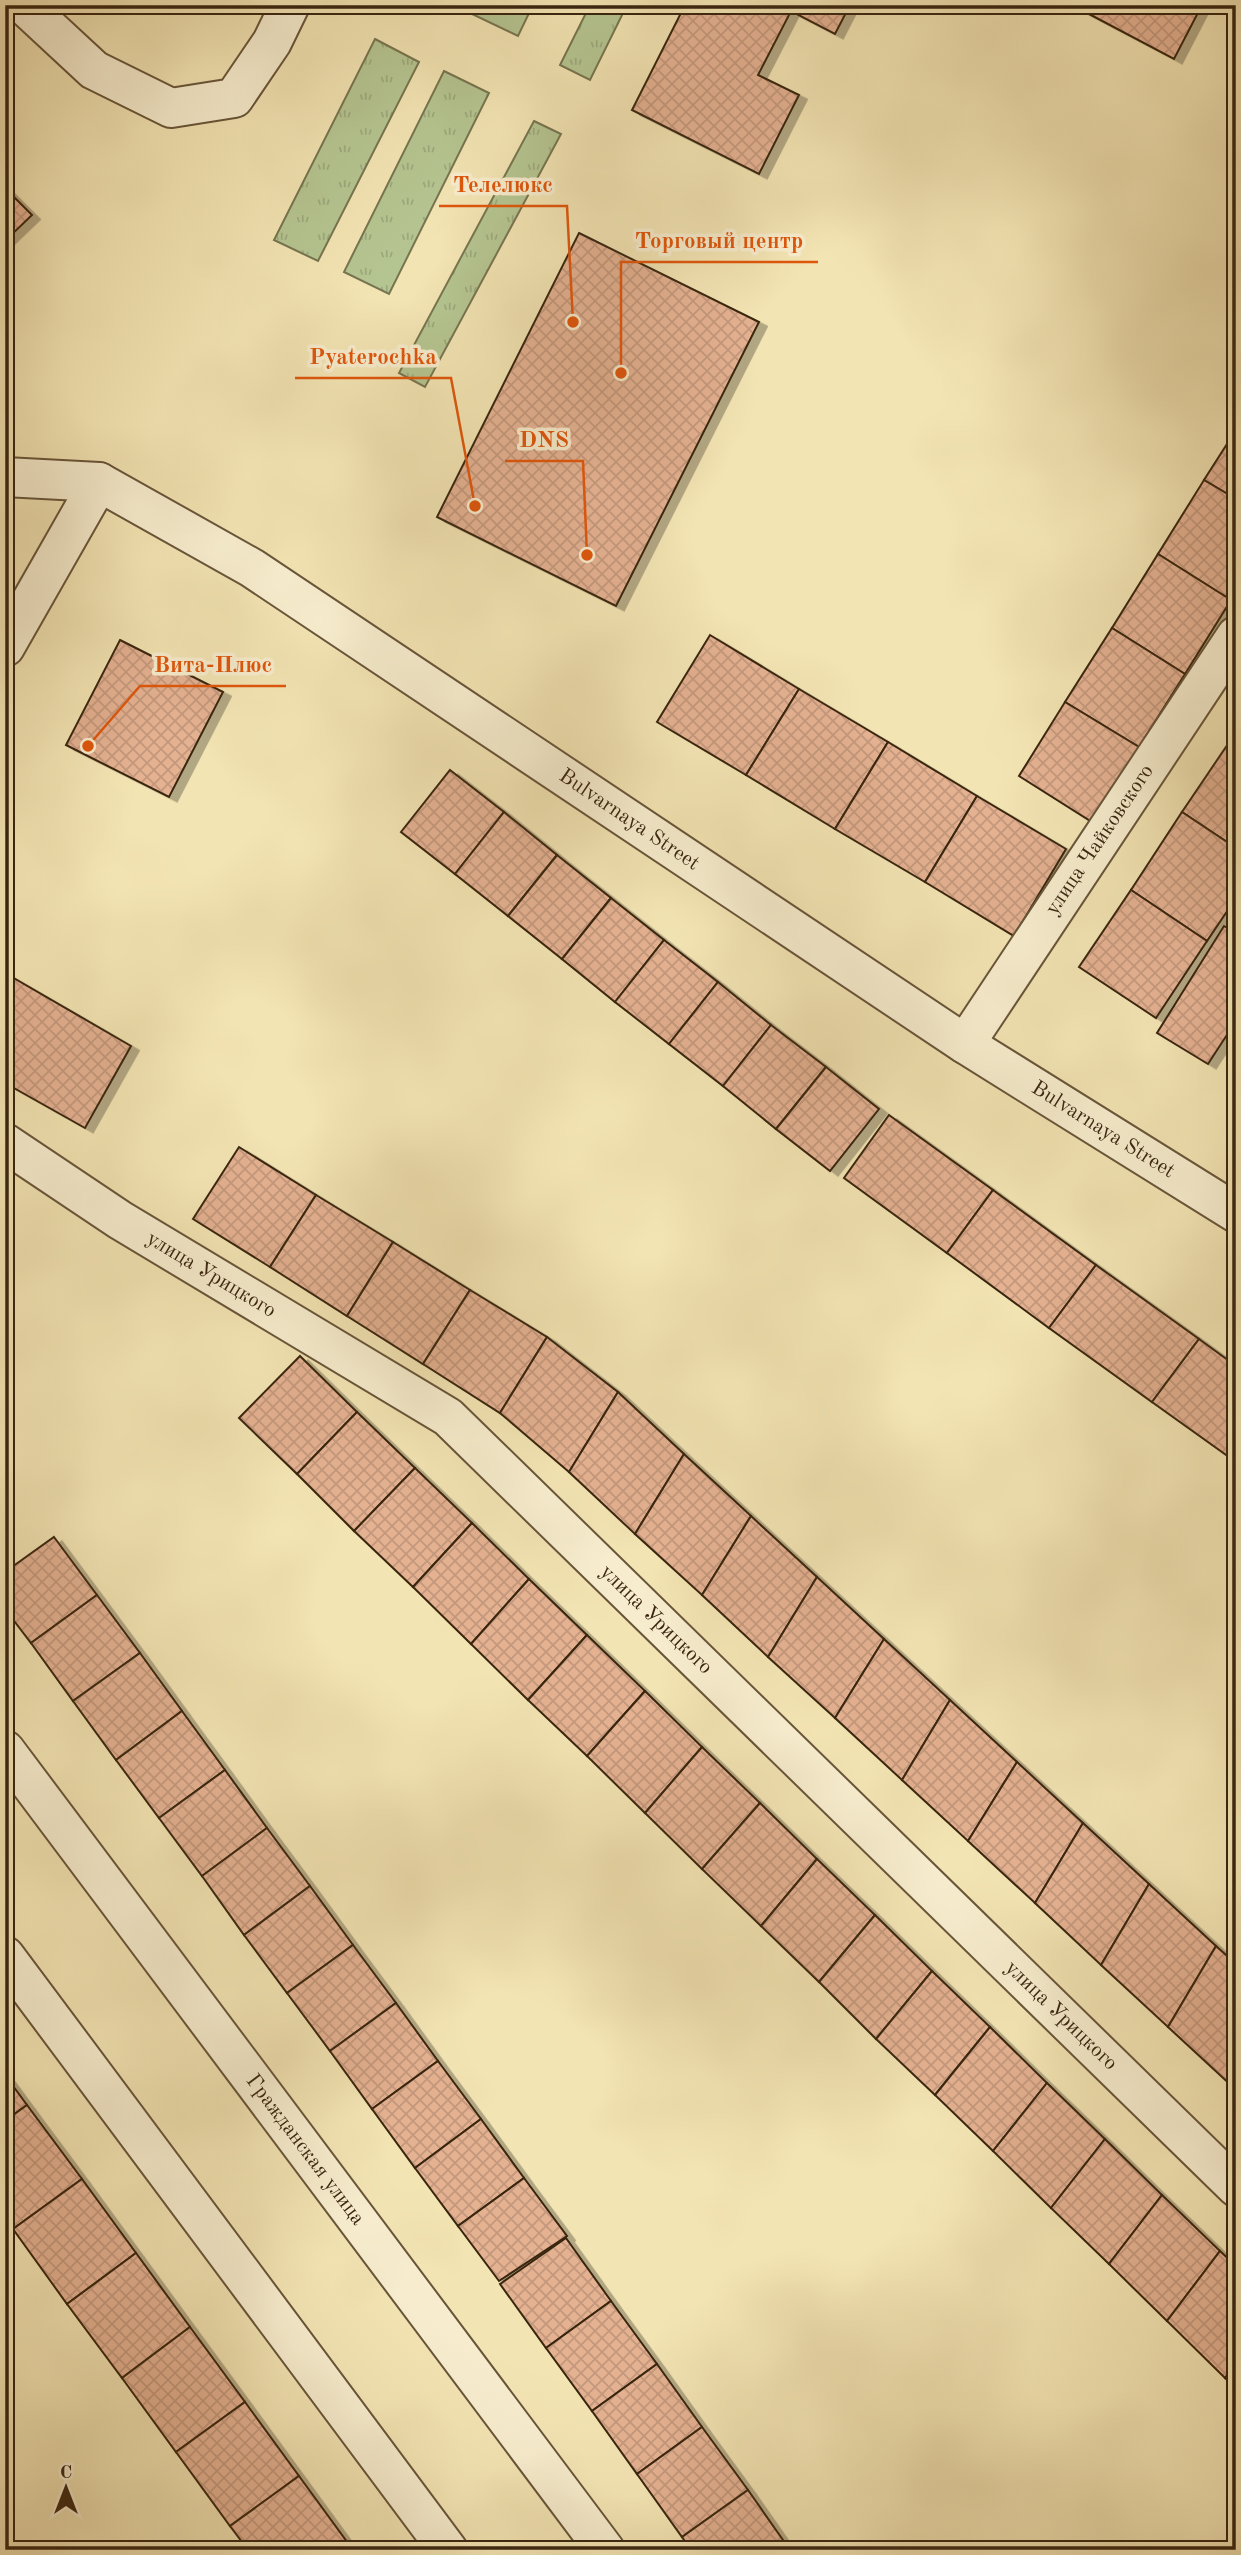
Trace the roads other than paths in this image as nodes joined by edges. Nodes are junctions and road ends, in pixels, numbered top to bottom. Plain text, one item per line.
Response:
1 (24, 5) edge
2 (290, 5) edge
3 (5, 477) edge
4 (99, 482) junction
5 (1236, 636) edge
6 (5, 647) edge
7 (965, 1044) junction
8 (5, 1143) edge
9 (1236, 1213) edge
10 (5, 1750) edge
11 (5, 1956) edge
12 (1236, 2187) edge
13 (448, 2550) edge
14 (605, 2550) edge

1 - 2 street
3 - 4 street, Bulvarnaya Street
4 - 6 street
4 - 7 street, Bulvarnaya Street
5 - 7 street, улица Чайковского
7 - 9 street, Bulvarnaya Street
8 - 12 street, улица Урицкого
10 - 14 street, Гражданская улица
11 - 13 street

